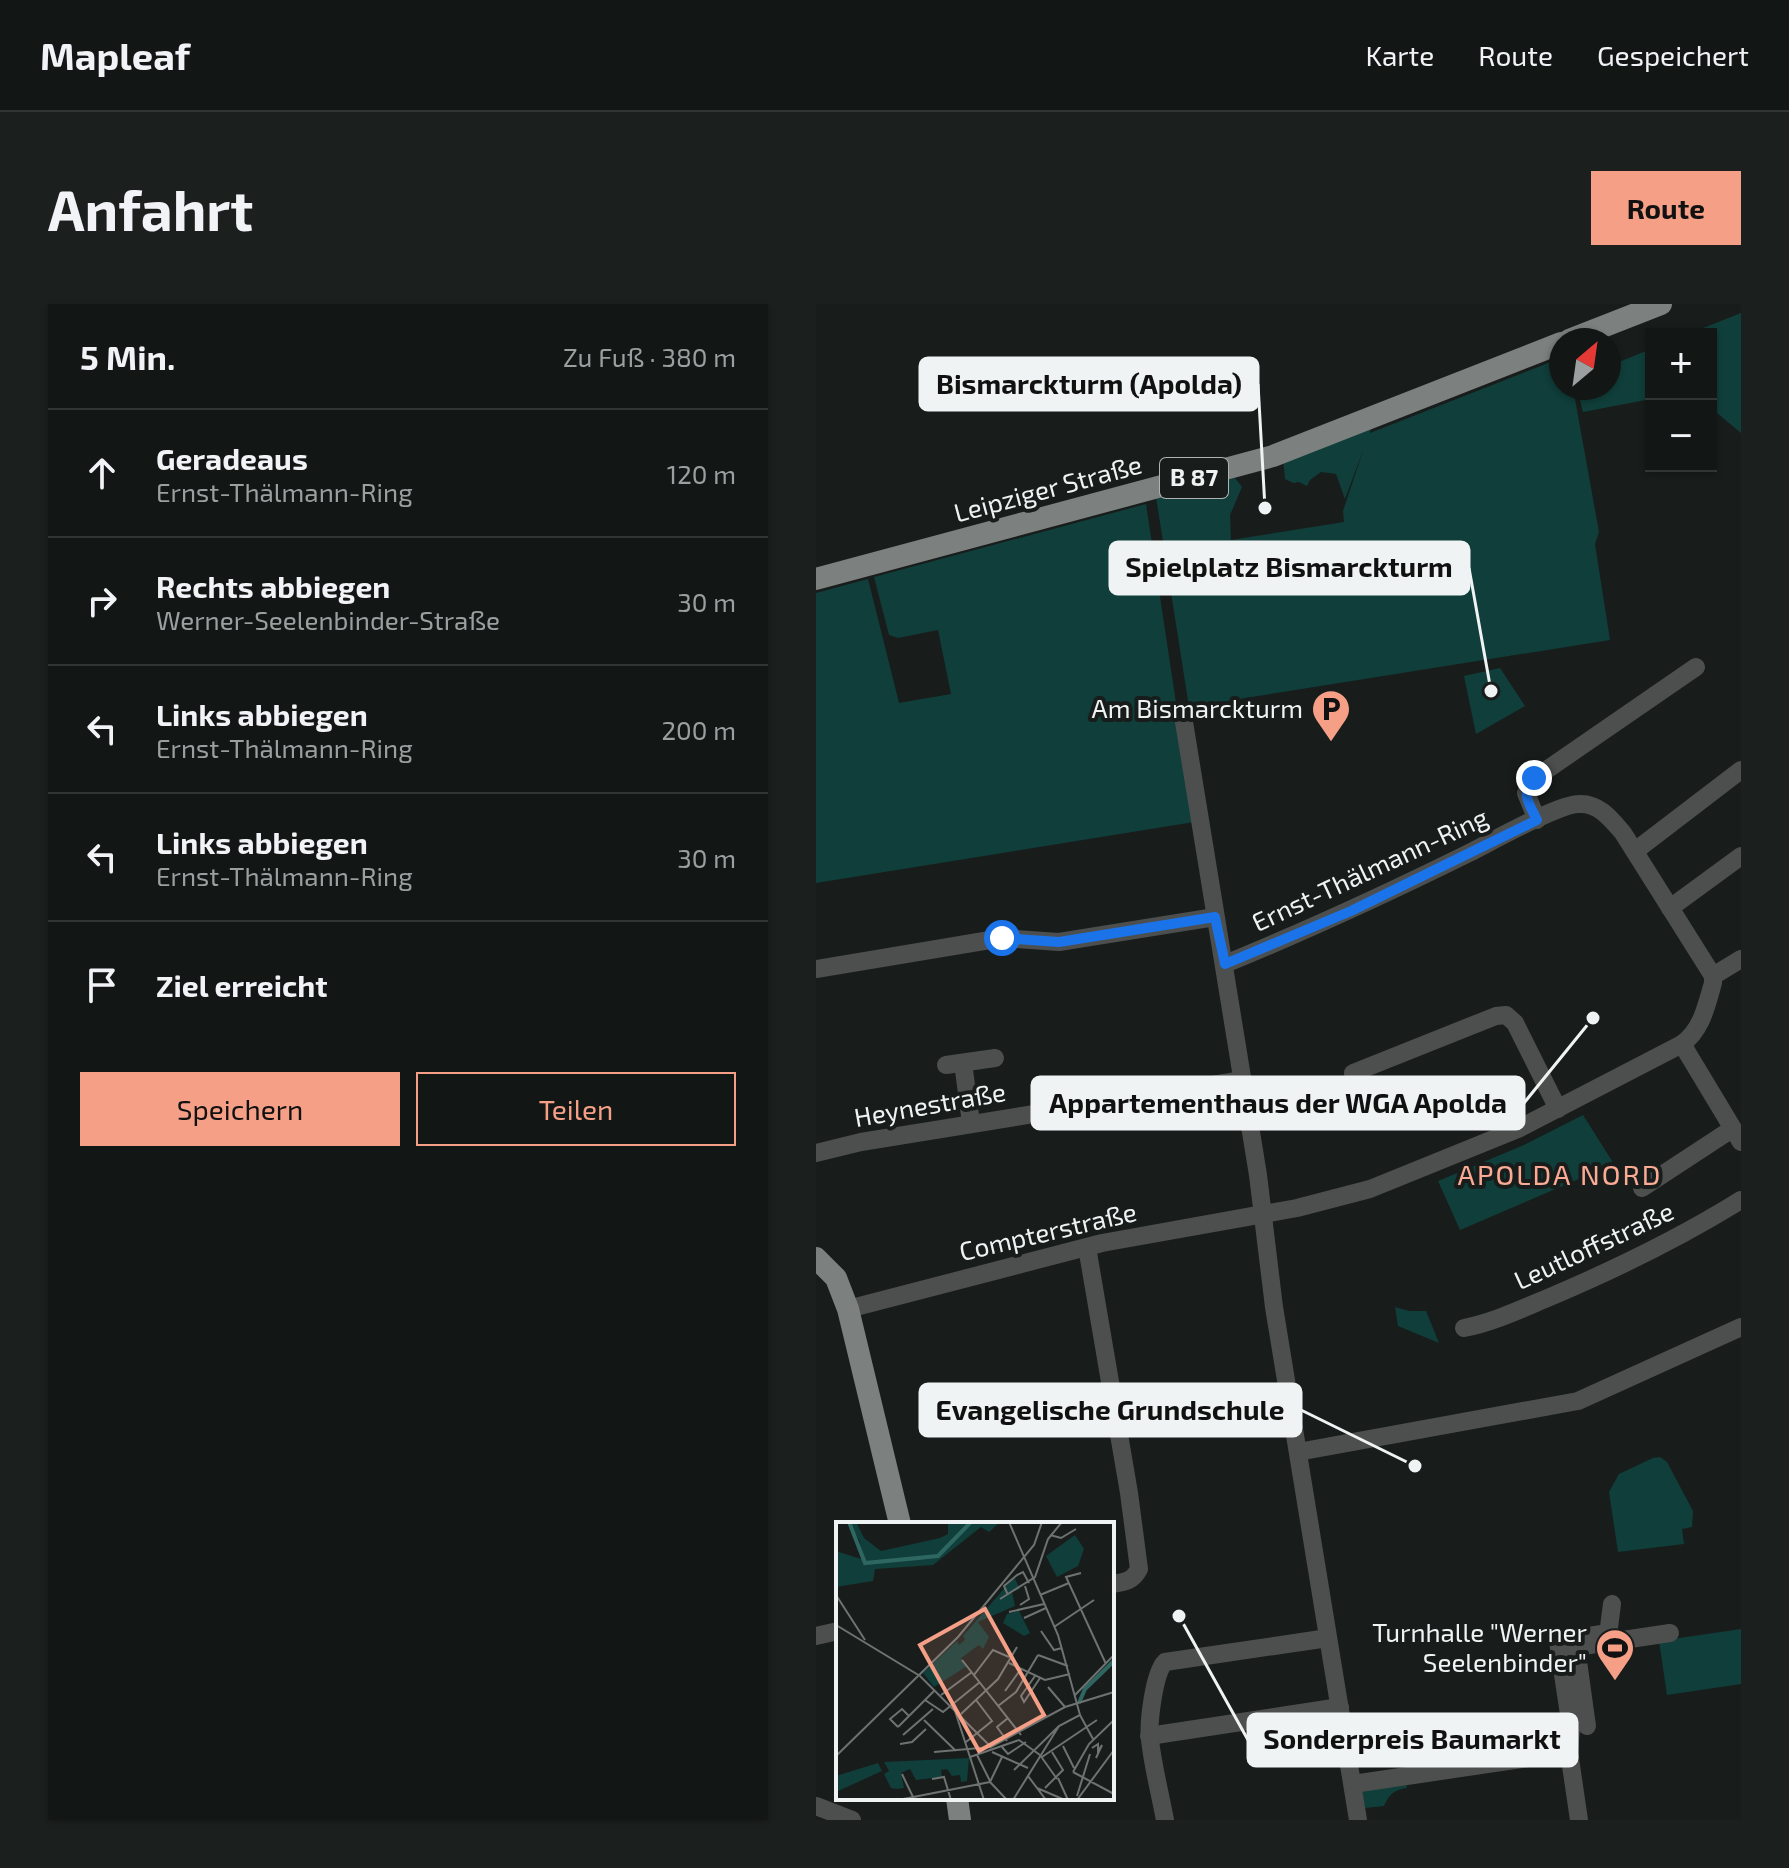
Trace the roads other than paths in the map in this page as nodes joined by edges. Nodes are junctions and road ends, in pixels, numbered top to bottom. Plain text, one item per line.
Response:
1 (1661, 304) edge
2 (1600, 328) edge
3 (1549, 348) edge
4 (816, 579) edge
5 (1696, 667) dead end
6 (1184, 722) dead end
7 (1741, 770) edge
8 (1537, 820) junction
9 (1635, 851) junction
10 (1741, 856) edge
11 (1670, 908) junction
12 (1215, 917) junction
13 (1741, 959) edge
14 (1225, 964) junction
15 (816, 969) edge
16 (1713, 976) junction
17 (1682, 1044) junction
18 (995, 1058) dead end
19 (1353, 1073) dead end
20 (1243, 1080) junction
21 (1558, 1109) junction
22 (971, 1123) junction
23 (1737, 1136) edge
24 (816, 1153) edge
25 (1642, 1188) dead end
26 (1741, 1200) edge
27 (1263, 1214) junction
28 (1087, 1247) junction
29 (816, 1258) edge
30 (848, 1309) junction
31 (1741, 1327) edge
32 (1464, 1328) dead end
33 (1298, 1452) junction
34 (900, 1522) edge
35 (1114, 1584) edge
36 (1612, 1604) dead end
37 (836, 1631) edge
38 (1670, 1633) dead end
39 (816, 1636) edge
40 (1328, 1638) junction
41 (1608, 1638) junction
42 (1340, 1707) junction
43 (1587, 1726) dead end
44 (1149, 1736) junction
45 (1569, 1752) junction
46 (1353, 1784) junction
47 (957, 1800) edge
48 (816, 1806) edge
49 (852, 1820) edge
50 (960, 1820) edge
51 (1165, 1820) edge
52 (1358, 1820) edge
53 (1579, 1820) edge

1 - 2 main road
3 - 4 main road, Leipziger Straße / B 87
5 - 8 street
6 - 12 street
7 - 9 street
8 - 9 street, Ernst-Thälmann-Ring
8 - 14 street, Ernst-Thälmann-Ring
9 - 11 street, Ernst-Thälmann-Ring
10 - 11 street
11 - 16 street, Ernst-Thälmann-Ring
12 - 14 street
12 - 15 street, Ernst-Thälmann-Ring
13 - 16 street
14 - 20 street
16 - 17 street
17 - 21 street
17 - 23 street, Leutloffstraße
18 - 22 street
19 - 21 street
20 - 22 street, Heynestraße
20 - 27 street
21 - 27 street
22 - 24 street, Heynestraße
23 - 25 street, Leutloffstraße
26 - 32 street, Leutloffstraße
27 - 28 street, Compterstraße
27 - 33 street
28 - 30 street, Compterstraße
28 - 35 street
29 - 30 main road
30 - 34 main road
31 - 33 street
33 - 40 street
36 - 41 street
37 - 39 street
38 - 41 street
40 - 42 street
40 - 44 street
41 - 43 street
41 - 45 street
42 - 44 street
42 - 46 street
44 - 51 street
45 - 46 street
45 - 53 street
46 - 52 street
47 - 50 main road
48 - 49 street

